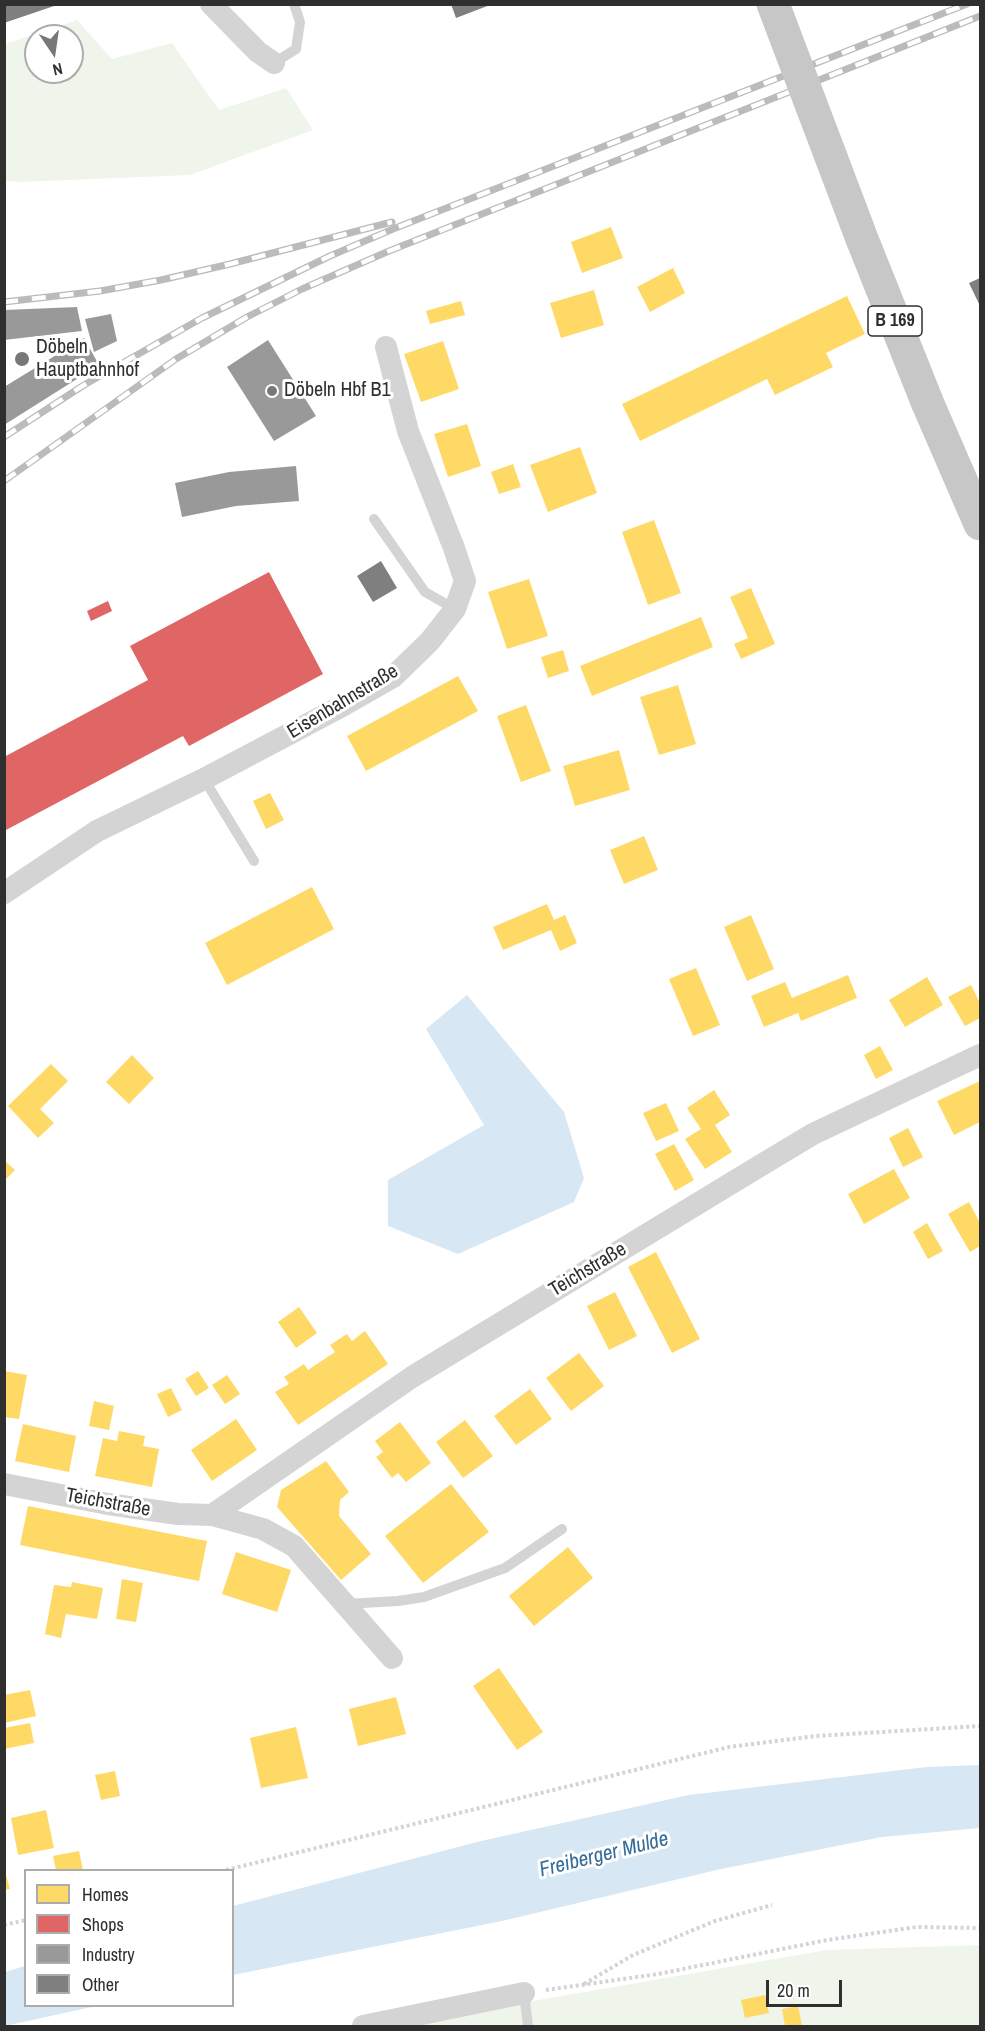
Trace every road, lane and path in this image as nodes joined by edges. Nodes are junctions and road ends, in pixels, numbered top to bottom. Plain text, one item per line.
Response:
1 (211, 4) edge
2 (294, 4) edge
3 (773, 4) edge
4 (274, 63) joint
5 (386, 347) dead end
6 (374, 519) dead end
7 (981, 524) edge
8 (455, 609) junction
9 (204, 779) junction
10 (254, 861) dead end
11 (4, 893) edge
12 (981, 1055) edge
13 (4, 1484) edge
14 (213, 1515) junction
15 (562, 1529) dead end
16 (344, 1604) junction
17 (392, 1658) dead end
18 (981, 1726) edge
19 (230, 1869) edge
20 (772, 1905) dead end
21 (24, 1920) edge
22 (4, 1925) edge
23 (981, 1928) edge
24 (580, 1986) junction
25 (524, 1993) junction
26 (363, 2026) edge
27 (528, 2026) edge

1 - 4 street
2 - 4 lane
3 - 7 main road, B 169, bridge
5 - 8 street, Eisenbahnstraße
6 - 8 lane
8 - 9 street, Eisenbahnstraße
9 - 10 lane
9 - 11 street, Eisenbahnstraße
12 - 14 street, Teichstraße
13 - 14 street, Teichstraße
14 - 16 street, Teichstraße
15 - 16 lane
16 - 17 street, Teichstraße
18 - 19 path
20 - 24 path
21 - 22 path
23 - 24 path
24 - 25 path
25 - 26 street
25 - 27 lane

